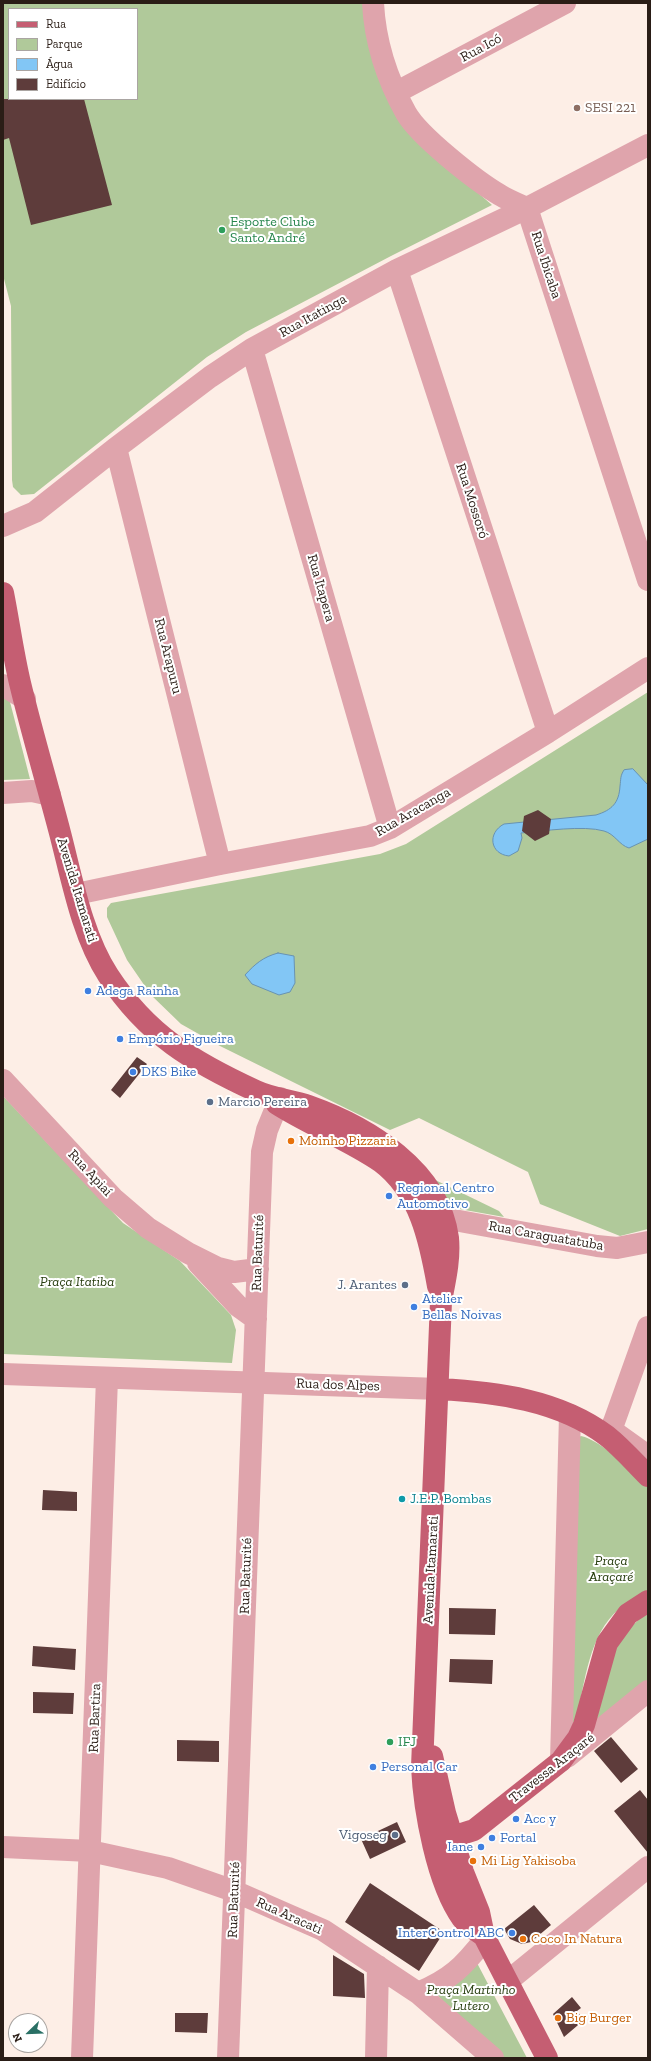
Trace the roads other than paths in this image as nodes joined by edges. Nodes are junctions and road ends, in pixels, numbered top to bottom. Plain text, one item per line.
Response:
1 (373, 3) edge
2 (565, 3) edge
3 (397, 92) junction
4 (648, 145) edge
5 (527, 208) junction
6 (397, 270) junction
7 (252, 349) junction
8 (116, 448) junction
9 (3, 526) edge
10 (648, 580) edge
11 (3, 593) edge
12 (3, 640) edge
13 (648, 668) edge
14 (16, 689) edge
15 (548, 732) junction
16 (3, 793) edge
17 (50, 795) junction
18 (390, 828) junction
19 (220, 864) junction
20 (76, 894) junction
21 (3, 1080) edge
22 (273, 1098) junction
23 (12, 1101) edge
24 (396, 1176) junction
25 (443, 1218) junction
26 (644, 1249) edge
27 (188, 1253) junction
28 (258, 1269) junction
29 (441, 1301) junction
30 (256, 1319) junction
31 (648, 1327) edge
32 (3, 1374) edge
33 (107, 1378) junction
34 (253, 1382) junction
35 (439, 1389) junction
36 (570, 1415) junction
37 (608, 1433) junction
38 (648, 1456) edge
39 (648, 1476) edge
40 (648, 1601) edge
41 (648, 1691) edge
42 (424, 1720) junction
43 (561, 1761) junction
44 (427, 1812) junction
45 (452, 1837) junction
46 (3, 1847) edge
47 (90, 1851) junction
48 (648, 1867) edge
49 (234, 1891) junction
50 (484, 1938) junction
51 (378, 1966) junction
52 (508, 1981) junction
53 (413, 1990) junction
54 (377, 2010) junction
55 (82, 2058) edge
56 (228, 2058) edge
57 (376, 2058) edge
58 (493, 2058) edge
59 (547, 2058) edge

1 - 3 street
2 - 3 street, Rua Icó
3 - 5 street
4 - 5 street, Rua Itatinga
5 - 6 street, Rua Itatinga
5 - 10 street, Rua Ibicaba
6 - 7 street, Rua Itatinga
6 - 15 street, Rua Mossoró
7 - 8 street, Rua Itatinga
7 - 18 street, Rua Itapera
8 - 9 street, Rua Itatinga
8 - 19 street, Rua Arapuru
11 - 14 main road, Avenida Itamarati
12 - 14 main road, Avenida Itamarati
13 - 15 street, Rua Aracanga
14 - 17 main road, Avenida Itamarati
15 - 18 street, Rua Aracanga
16 - 17 street
17 - 20 main road, Avenida Itamarati
18 - 19 street, Rua Aracanga
19 - 20 street, Rua Aracanga
20 - 22 main road, Avenida Itamarati
21 - 23 street, Rua Apiaí
22 - 24 main road, Avenida Itamarati
22 - 25 main road, Avenida Itamarati
22 - 28 street, Rua Baturité
23 - 27 street, Rua Apiaí
24 - 25 main road
24 - 29 main road, Avenida Itamarati
25 - 26 street, Rua Caraguatatuba
25 - 29 main road, Avenida Itamarati
27 - 28 street, Rua Apiaí
27 - 30 street, Rua Apiaí
28 - 30 street, Rua Baturité
29 - 35 main road, Avenida Itamarati
30 - 34 street, Rua Baturité
31 - 37 street
32 - 33 street, Rua dos Alpes
33 - 34 street, Rua dos Alpes
33 - 47 street, Rua Bartira
34 - 35 street, Rua dos Alpes
34 - 49 street, Rua Baturité
35 - 36 main road, Rua dos Alpes
35 - 42 main road, Avenida Itamarati
36 - 37 main road, Rua dos Alpes
36 - 43 street
37 - 38 street, Rua dos Alpes
37 - 39 main road, Rua dos Alpes
40 - 43 main road
41 - 43 street, Travessa Araçaré
42 - 44 main road, Avenida Itamarati
42 - 45 main road, Avenida Itamarati
43 - 45 main road, Travessa Araçaré
44 - 45 main road
44 - 50 main road, Avenida Itamarati
45 - 50 main road, Avenida Itamarati
46 - 47 street, Rua Aracati
47 - 49 street, Rua Aracati
47 - 55 street, Rua Bartira
48 - 52 street
49 - 51 street, Rua Aracati
49 - 56 street, Rua Baturité
50 - 52 main road, Avenida Itamarati
50 - 53 street
51 - 53 street, Rua Aracati
51 - 54 street
52 - 59 main road, Avenida Itamarati
53 - 54 street
53 - 58 street, Rua Aracati
54 - 57 street

